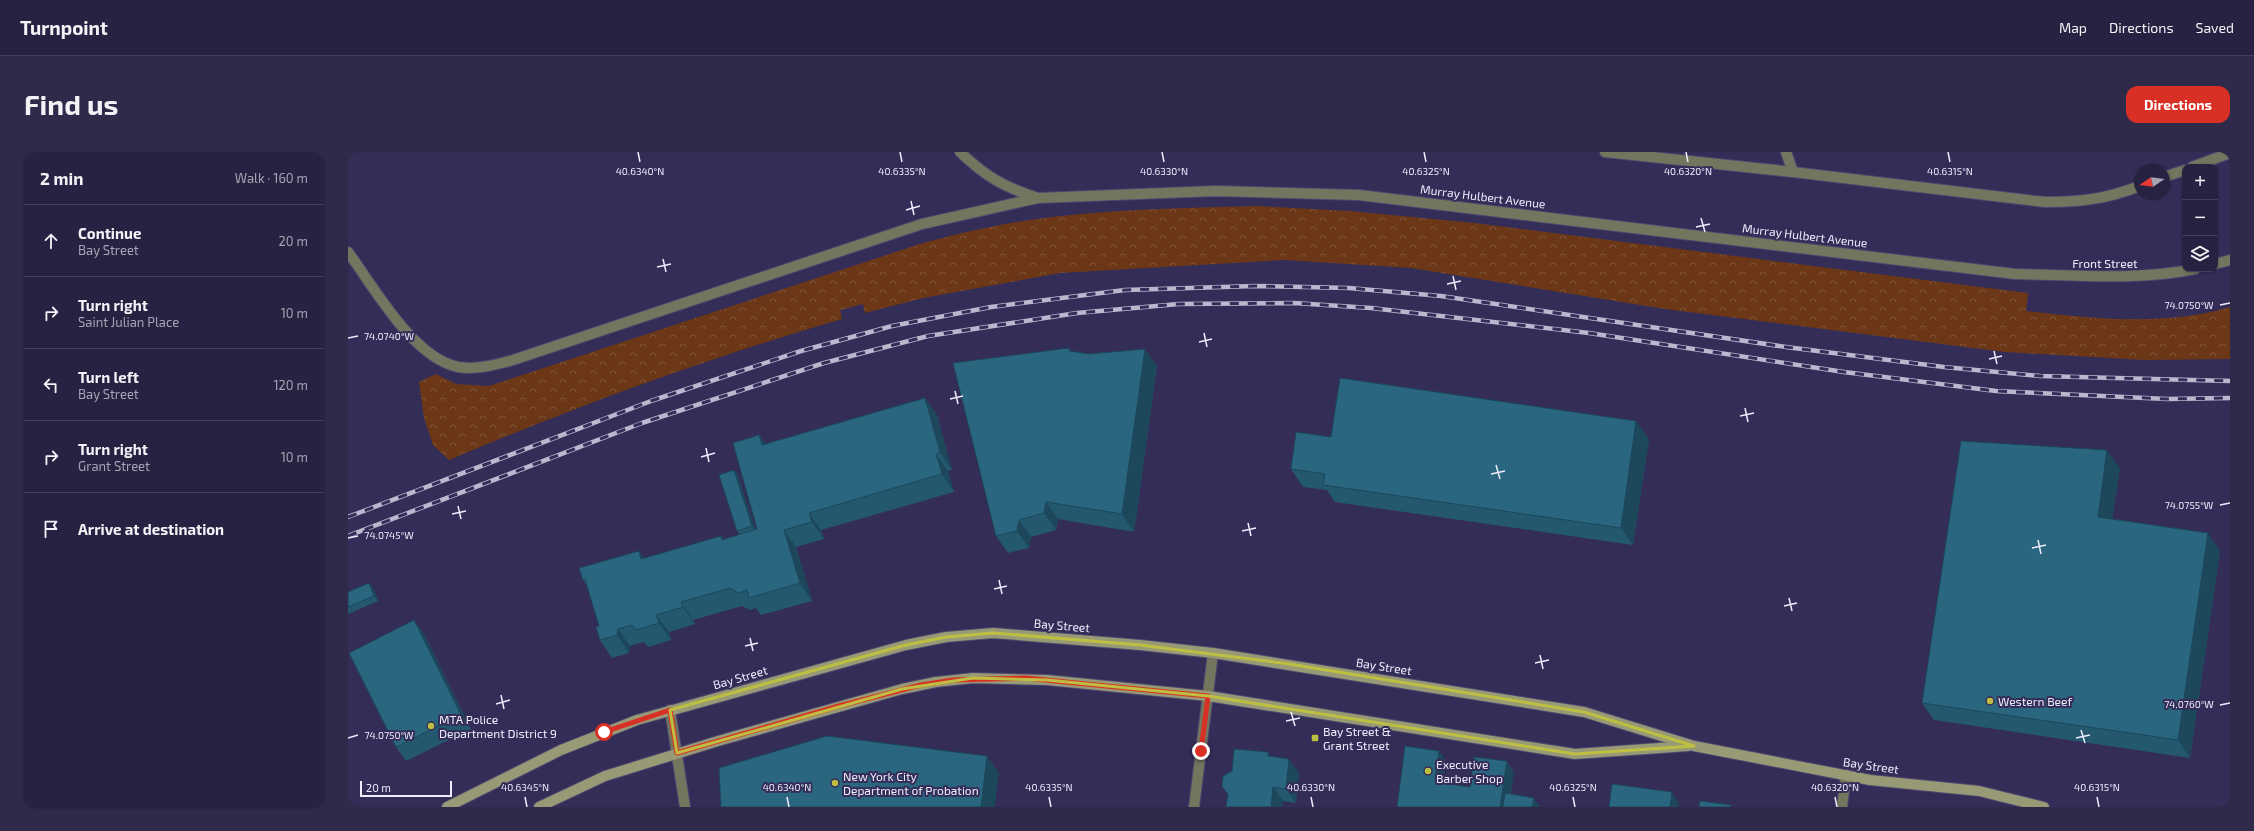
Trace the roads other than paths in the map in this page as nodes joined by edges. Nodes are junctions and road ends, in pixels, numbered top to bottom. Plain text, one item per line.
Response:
1 (960, 152) edge
2 (1606, 152) edge
3 (1786, 152) edge
4 (2230, 153) edge
5 (2200, 164) edge
6 (2182, 171) edge
7 (1793, 172) junction
8 (2170, 175) edge
9 (2134, 188) edge
10 (1038, 198) junction
11 (348, 252) edge
12 (2230, 260) edge
13 (2218, 263) edge
14 (2182, 272) edge
15 (2014, 274) joint
16 (1213, 653) junction
17 (1208, 696) junction
18 (670, 710) junction
19 (1694, 746) junction
20 (677, 753) junction
21 (1846, 775) junction
22 (447, 807) edge
23 (539, 807) edge
24 (685, 807) edge
25 (1194, 807) edge
26 (1842, 807) edge
27 (2044, 807) edge

1 - 10 street, Murray Hulbert Avenue
2 - 7 street
3 - 7 street
4 - 5 street
6 - 8 street
7 - 9 street
10 - 11 street
10 - 15 street, Murray Hulbert Avenue
12 - 13 street
14 - 15 street, Front Street
16 - 17 street
16 - 18 main road, Bay Street
16 - 19 main road, Bay Street
17 - 19 main road, Bay Street
17 - 20 main road, Bay Street
17 - 25 street
18 - 20 street
18 - 22 main road, Bay Street
19 - 21 main road, Bay Street
20 - 23 main road, Bay Street
20 - 24 street
21 - 26 street
21 - 27 main road, Bay Street

